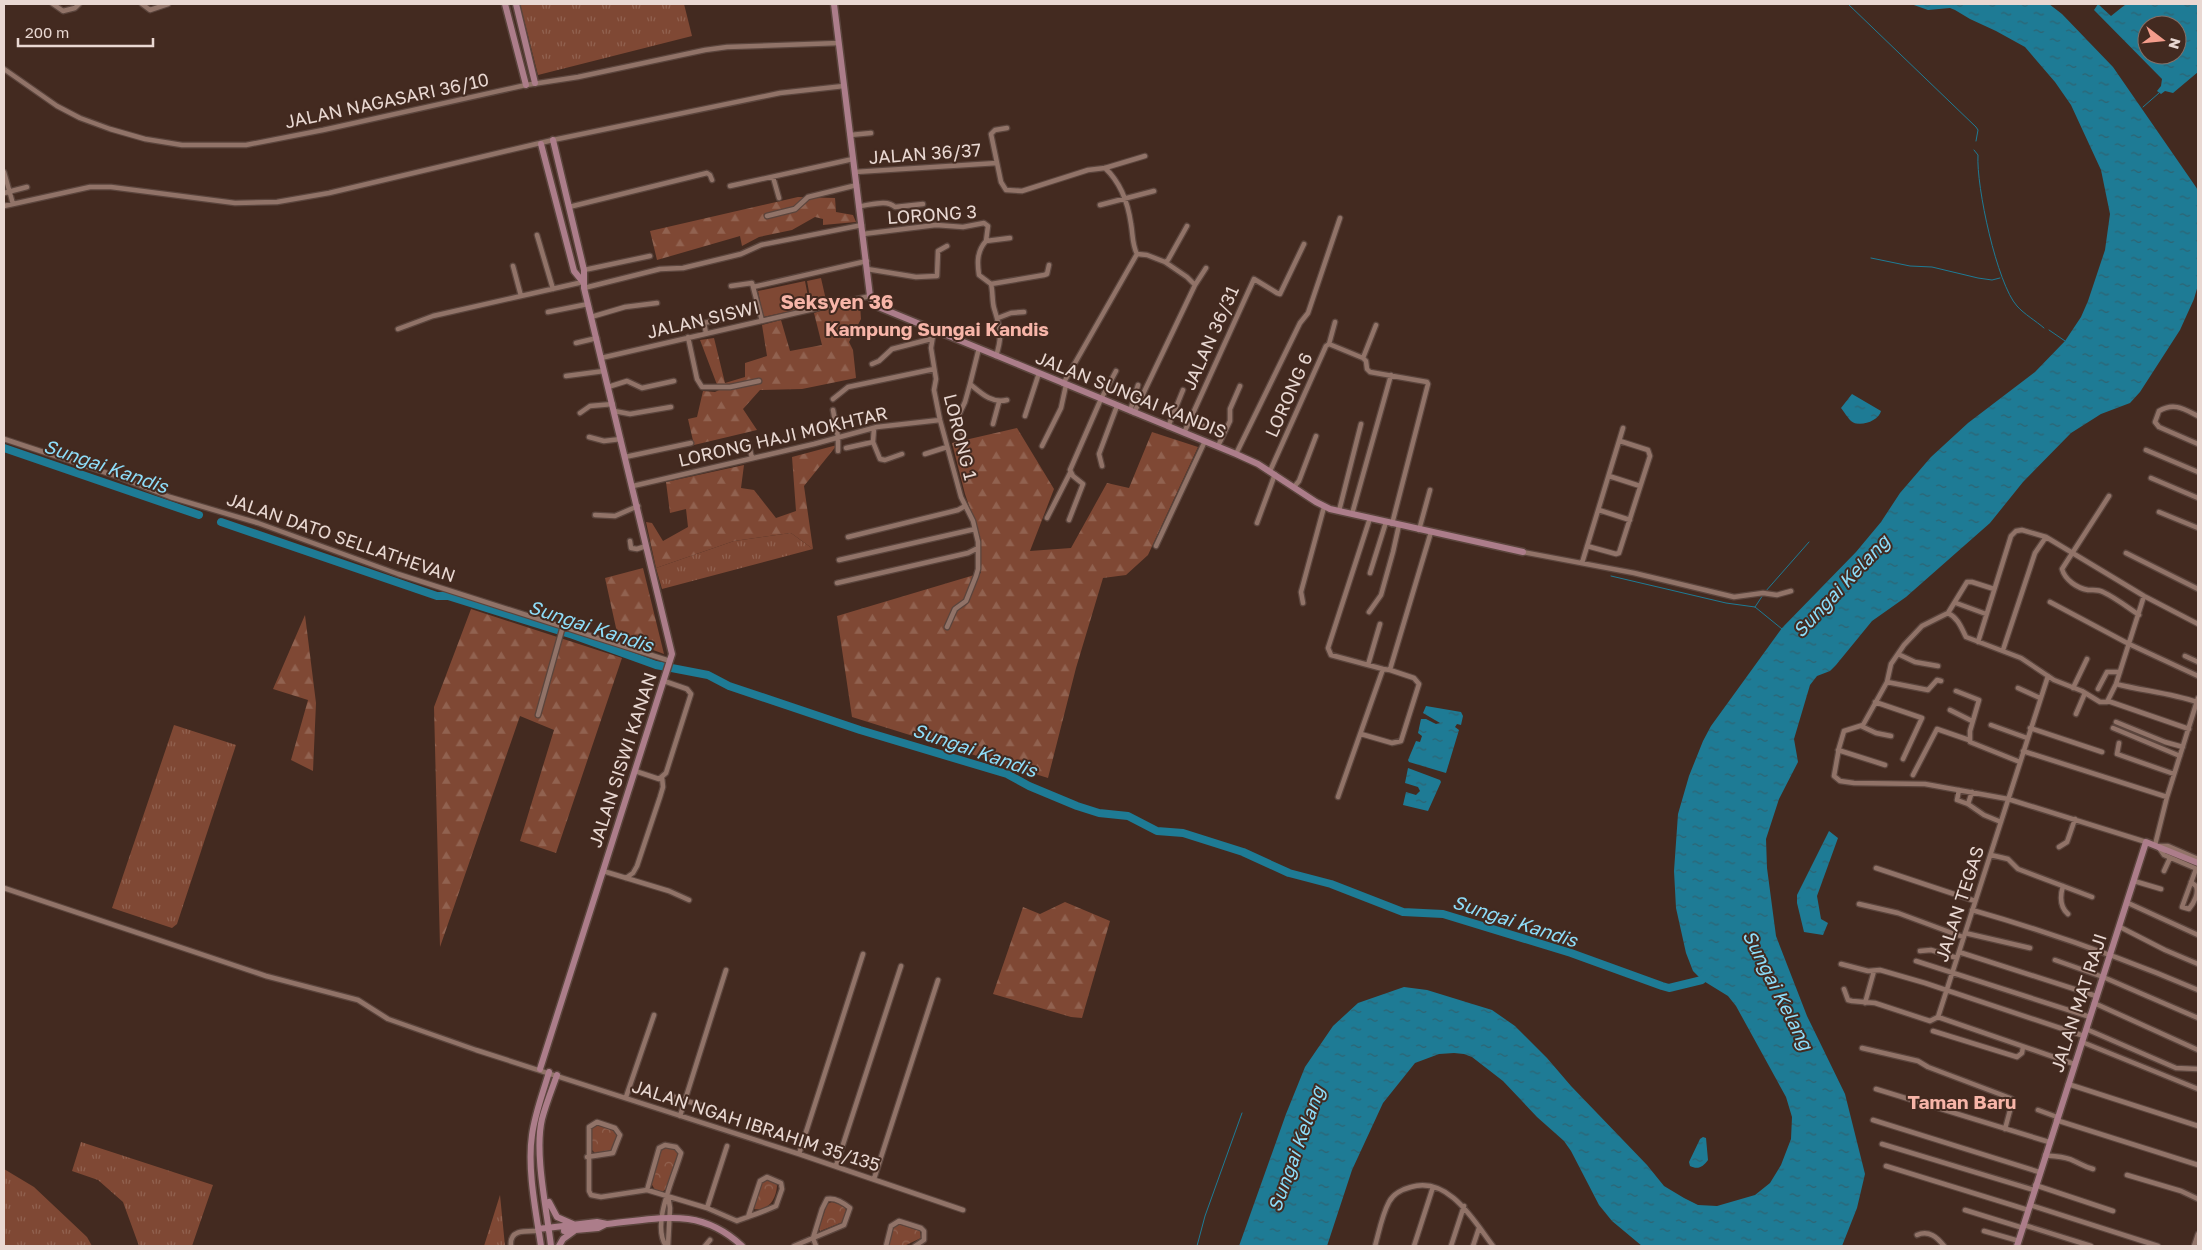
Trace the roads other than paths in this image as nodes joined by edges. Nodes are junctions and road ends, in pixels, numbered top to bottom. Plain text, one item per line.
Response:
1 (53, 4) edge
2 (142, 4) edge
3 (168, 4) edge
4 (505, 4) edge
5 (516, 4) edge
6 (834, 4) edge
7 (77, 6) edge
8 (839, 43) junction
9 (4, 69) edge
10 (532, 69) junction
11 (522, 73) junction
12 (535, 83) junction
13 (526, 85) junction
14 (844, 86) junction
15 (1007, 128) dead end
16 (872, 133) dead end
17 (850, 135) junction
18 (553, 140) junction
19 (541, 144) junction
20 (556, 156) junction
21 (1145, 156) dead end
22 (545, 158) junction
23 (853, 159) junction
24 (997, 162) junction
25 (1111, 166) junction
26 (1104, 168) junction
27 (4, 172) edge
28 (855, 172) junction
29 (1109, 172) junction
30 (773, 177) junction
31 (712, 180) dead end
32 (857, 185) junction
33 (730, 186) dead end
34 (27, 187) dead end
35 (10, 191) junction
36 (1154, 191) dead end
37 (4, 193) edge
38 (779, 198) dead end
39 (1125, 199) junction
40 (13, 204) junction
41 (923, 204) dead end
42 (1100, 205) dead end
43 (4, 206) edge
44 (860, 206) junction
45 (569, 207) junction
46 (767, 216) dead end
47 (1340, 218) dead end
48 (862, 225) junction
49 (1187, 226) dead end
50 (863, 234) junction
51 (537, 235) dead end
52 (1010, 238) dead end
53 (986, 241) junction
54 (1304, 244) dead end
55 (947, 246) dead end
56 (1138, 254) junction
57 (650, 256) dead end
58 (1164, 262) junction
59 (867, 265) junction
60 (1049, 265) dead end
61 (513, 266) dead end
62 (1206, 268) dead end
63 (584, 270) junction
64 (991, 284) junction
65 (584, 285) junction
66 (1195, 285) junction
67 (731, 286) dead end
68 (753, 287) junction
69 (553, 289) junction
70 (521, 296) junction
71 (870, 296) junction
72 (657, 303) dead end
73 (588, 304) junction
74 (548, 312) dead end
75 (1024, 312) dead end
76 (591, 316) junction
77 (998, 318) junction
78 (722, 319) dead end
79 (762, 321) junction
80 (1334, 322) dead end
81 (1376, 325) dead end
82 (398, 329) dead end
83 (934, 330) junction
84 (706, 333) junction
85 (688, 337) junction
86 (597, 338) junction
87 (931, 339) junction
88 (576, 343) dead end
89 (1329, 344) junction
90 (979, 348) junction
91 (996, 356) junction
92 (601, 358) junction
93 (1363, 358) junction
94 (872, 364) dead end
95 (934, 369) junction
96 (604, 371) junction
97 (1116, 371) dead end
98 (1038, 374) junction
99 (1391, 375) junction
100 (566, 376) dead end
101 (674, 381) dead end
102 (760, 381) dead end
103 (970, 384) junction
104 (1065, 384) junction
105 (1138, 385) dead end
106 (608, 386) junction
107 (1240, 386) dead end
108 (1183, 390) dead end
109 (833, 399) dead end
110 (1007, 400) dead end
111 (1101, 400) junction
112 (999, 402) junction
113 (1116, 406) junction
114 (671, 407) dead end
115 (614, 408) junction
116 (833, 410) dead end
117 (1132, 412) junction
118 (580, 413) dead end
119 (1025, 416) dead end
120 (2198, 416) edge
121 (940, 420) junction
122 (1190, 420) junction
123 (993, 424) dead end
124 (1361, 424) dead end
125 (1168, 426) junction
126 (1205, 427) dead end
127 (874, 428) junction
128 (1622, 428) dead end
129 (1184, 433) junction
130 (963, 435) dead end
131 (1316, 436) dead end
132 (589, 437) dead end
133 (838, 437) junction
134 (4, 439) edge
135 (621, 439) junction
136 (1205, 441) junction
137 (1620, 441) junction
138 (748, 442) dead end
139 (873, 442) junction
140 (691, 443) dead end
141 (2198, 444) edge
142 (1042, 446) dead end
143 (1218, 446) junction
144 (948, 447) junction
145 (846, 448) dead end
146 (2146, 450) dead end
147 (838, 451) dead end
148 (902, 454) dead end
149 (925, 454) dead end
150 (1236, 454) junction
151 (625, 457) junction
152 (752, 458) junction
153 (1102, 466) dead end
154 (2198, 472) edge
155 (1273, 473) junction
156 (1070, 474) junction
157 (1609, 476) junction
158 (2151, 478) dead end
159 (632, 486) junction
160 (1640, 486) junction
161 (1294, 487) junction
162 (1430, 490) dead end
163 (2109, 496) dead end
164 (2198, 498) edge
165 (638, 506) junction
166 (965, 506) junction
167 (1324, 507) junction
168 (1599, 510) junction
169 (1339, 511) junction
170 (2159, 512) dead end
171 (1352, 514) junction
172 (595, 515) dead end
173 (1047, 518) dead end
174 (1370, 518) junction
175 (1069, 520) dead end
176 (1630, 520) junction
177 (1256, 523) dead end
178 (1392, 524) junction
179 (975, 528) junction
180 (2198, 528) edge
181 (1419, 530) junction
182 (1431, 532) junction
183 (848, 537) dead end
184 (2046, 537) junction
185 (630, 541) dead end
186 (646, 546) junction
187 (1156, 546) dead end
188 (1587, 546) junction
189 (978, 548) junction
190 (1523, 552) joint
191 (2072, 552) junction
192 (2126, 553) dead end
193 (839, 560) dead end
194 (1582, 563) junction
195 (1370, 573) dead end
196 (837, 583) dead end
197 (1994, 589) junction
198 (2198, 589) edge
199 (1790, 591) dead end
200 (2144, 596) junction
201 (2050, 602) dead end
202 (1303, 603) dead end
203 (1956, 603) junction
204 (1369, 612) dead end
205 (1948, 613) junction
206 (1986, 614) junction
207 (2139, 615) junction
208 (1380, 624) dead end
209 (2198, 624) edge
210 (947, 627) dead end
211 (563, 628) junction
212 (1978, 642) junction
213 (2129, 644) junction
214 (2003, 650) junction
215 (1898, 654) junction
216 (2185, 656) dead end
217 (2088, 659) dead end
218 (670, 662) junction
219 (2198, 662) edge
220 (1368, 665) junction
221 (1938, 666) dead end
222 (1382, 669) junction
223 (1390, 670) junction
224 (2120, 672) junction
225 (2048, 676) junction
226 (2198, 676) edge
227 (664, 681) junction
228 (1941, 681) dead end
229 (1887, 682) junction
230 (2116, 684) junction
231 (2018, 688) dead end
232 (2073, 688) junction
233 (2098, 689) dead end
234 (1956, 690) dead end
235 (2085, 693) junction
236 (2040, 698) junction
237 (2198, 700) edge
238 (2108, 701) junction
239 (1875, 702) junction
240 (1950, 710) dead end
241 (2196, 712) edge
242 (2076, 714) dead end
243 (538, 715) dead end
244 (1972, 721) junction
245 (2116, 722) dead end
246 (1991, 725) dead end
247 (1861, 726) junction
248 (2030, 728) junction
249 (2113, 728) dead end
250 (2189, 729) junction
251 (1361, 734) junction
252 (1891, 736) dead end
253 (2027, 738) junction
254 (1969, 740) junction
255 (2119, 743) dead end
256 (2183, 747) junction
257 (1838, 750) junction
258 (2023, 751) junction
259 (2102, 752) dead end
260 (2180, 756) junction
261 (1903, 759) dead end
262 (2020, 762) junction
263 (1884, 765) dead end
264 (635, 771) junction
265 (2174, 774) junction
266 (1913, 775) dead end
267 (662, 777) junction
268 (1959, 790) junction
269 (1972, 792) junction
270 (1338, 797) dead end
271 (2167, 797) junction
272 (2008, 798) junction
273 (1968, 804) junction
274 (2075, 819) junction
275 (2001, 822) junction
276 (2146, 842) junction
277 (2156, 846) junction
278 (2059, 847) dead end
279 (1991, 855) junction
280 (2170, 858) junction
281 (2198, 858) edge
282 (2198, 867) edge
283 (1876, 868) dead end
284 (603, 870) junction
285 (2164, 871) dead end
286 (626, 878) junction
287 (2134, 881) junction
288 (2191, 882) junction
289 (2063, 886) junction
290 (4, 888) edge
291 (2161, 889) dead end
292 (2092, 897) dead end
293 (689, 900) dead end
294 (1975, 902) junction
295 (2128, 903) junction
296 (1859, 904) dead end
297 (1972, 910) junction
298 (2068, 914) dead end
299 (2120, 927) junction
300 (1964, 935) junction
301 (2198, 935) edge
302 (2030, 948) dead end
303 (1920, 951) dead end
304 (1959, 952) junction
305 (863, 954) dead end
306 (2110, 956) junction
307 (1957, 958) junction
308 (2055, 960) dead end
309 (1916, 961) dead end
310 (1841, 964) dead end
311 (2198, 964) edge
312 (901, 966) dead end
313 (726, 970) dead end
314 (1874, 971) junction
315 (1952, 972) junction
316 (2103, 977) junction
317 (938, 980) dead end
318 (1844, 989) dead end
319 (1946, 990) junction
320 (2198, 990) edge
321 (2095, 1000) junction
322 (1865, 1003) junction
323 (654, 1015) dead end
324 (1938, 1017) junction
325 (2090, 1017) junction
326 (2198, 1018) edge
327 (1933, 1031) dead end
328 (2084, 1036) junction
329 (2023, 1047) junction
330 (1862, 1048) dead end
331 (2198, 1050) edge
332 (2074, 1064) junction
333 (540, 1069) junction
334 (2198, 1069) edge
335 (550, 1072) junction
336 (557, 1075) junction
337 (2068, 1084) junction
338 (2198, 1088) edge
339 (1876, 1089) dead end
340 (668, 1095) dead end
341 (626, 1097) junction
342 (685, 1100) junction
343 (703, 1106) dead end
344 (2038, 1110) dead end
345 (680, 1116) junction
346 (2057, 1119) junction
347 (1873, 1120) dead end
348 (2198, 1126) edge
349 (2005, 1129) junction
350 (2049, 1142) junction
351 (1882, 1144) dead end
352 (727, 1146) dead end
353 (800, 1154) junction
354 (2045, 1155) junction
355 (587, 1157) junction
356 (2198, 1165) edge
357 (836, 1166) junction
358 (1886, 1166) dead end
359 (2093, 1170) dead end
360 (2040, 1172) junction
361 (2127, 1175) dead end
362 (874, 1179) junction
363 (1433, 1187) junction
364 (2035, 1187) junction
365 (647, 1190) junction
366 (545, 1191) junction
367 (668, 1196) junction
368 (2198, 1199) edge
369 (1464, 1206) junction
370 (707, 1208) junction
371 (2029, 1208) junction
372 (963, 1210) dead end
373 (1965, 1210) dead end
374 (2113, 1211) dead end
375 (748, 1217) junction
376 (664, 1219) junction
377 (2023, 1226) junction
378 (576, 1228) junction
379 (1479, 1228) junction
380 (549, 1230) junction
381 (539, 1231) junction
382 (1984, 1232) dead end
383 (2198, 1234) edge
384 (1917, 1235) dead end
385 (813, 1238) junction
386 (710, 1240) dead end
387 (2018, 1244) edge
388 (512, 1246) edge
389 (540, 1246) edge
390 (551, 1246) edge
391 (559, 1246) edge
392 (667, 1246) edge
393 (705, 1246) edge
394 (742, 1246) edge
395 (794, 1246) edge
396 (816, 1246) edge
397 (886, 1246) edge
398 (915, 1246) edge
399 (1375, 1246) edge
400 (1414, 1246) edge
401 (1451, 1246) edge
402 (1473, 1246) edge
403 (1493, 1246) edge
404 (1944, 1246) edge
405 (2091, 1246) edge
406 (2158, 1246) edge
407 (2194, 1246) edge

1 - 7 street
2 - 3 street
4 - 11 street
5 - 10 street
6 - 8 street
8 - 12 street, JALAN NAGASARI 36/10
8 - 14 street
9 - 13 street, JALAN NAGASARI 36/10
10 - 11 street
10 - 12 street
11 - 13 street
12 - 13 street, JALAN NAGASARI 36/10
14 - 17 street
14 - 18 street
15 - 24 street
16 - 17 street
17 - 23 street
18 - 19 street
18 - 20 street, JALAN SISWI KANAN
19 - 22 street, JALAN SISWI KANAN
19 - 40 street
20 - 22 street
20 - 45 street, JALAN SISWI KANAN
21 - 25 street
22 - 65 street, JALAN SISWI KANAN
23 - 28 street
23 - 30 street
24 - 26 street
24 - 28 street, JALAN 36/37
25 - 26 street
25 - 29 street
26 - 29 street
27 - 35 street
28 - 32 street
29 - 39 street
30 - 33 street
30 - 38 street
31 - 45 street
32 - 44 street
32 - 46 street
34 - 35 street
35 - 37 street
35 - 40 street
36 - 39 street
39 - 42 street
39 - 56 street
40 - 43 street
41 - 44 street
44 - 48 street
45 - 63 street, JALAN SISWI KANAN
47 - 150 street
48 - 50 street
48 - 65 street
49 - 58 street
50 - 53 street, LORONG 3
50 - 59 street
51 - 69 street
52 - 53 street, LORONG 3
53 - 64 street, LORONG 3
54 - 122 street, JALAN 36/31
55 - 59 street
56 - 58 street
56 - 104 street
57 - 63 street
58 - 66 street
59 - 68 street
59 - 71 street
60 - 64 street
61 - 70 street
62 - 66 street
63 - 65 street, JALAN SISWI KANAN
64 - 77 street, LORONG 3
65 - 69 street
65 - 73 street, JALAN SISWI KANAN
66 - 117 street
67 - 68 street
68 - 79 street
69 - 70 street
70 - 82 street
71 - 79 street, JALAN SISWI
71 - 83 street, JALAN SUNGAI KANDIS
72 - 76 street
73 - 74 street
73 - 76 street, JALAN SISWI KANAN
75 - 77 street
76 - 86 street, JALAN SISWI KANAN
77 - 91 street, LORONG 3
78 - 84 street
79 - 84 street, JALAN SISWI
80 - 89 street
81 - 93 street
83 - 87 street, LORONG 1
83 - 90 street, JALAN SUNGAI KANDIS
84 - 85 street, JALAN SISWI
85 - 92 street, JALAN SISWI
85 - 102 street
86 - 88 street
86 - 92 street, JALAN SISWI KANAN
87 - 94 street
87 - 95 street, LORONG 1
89 - 93 street, LORONG 6
89 - 155 street, LORONG 6
90 - 91 street, JALAN SUNGAI KANDIS
90 - 103 street
91 - 98 street, JALAN SUNGAI KANDIS
92 - 96 street, JALAN SISWI KANAN
93 - 99 street, LORONG 6
95 - 109 street
95 - 121 street, LORONG 1
96 - 100 street
96 - 106 street, JALAN SISWI KANAN
97 - 111 street
98 - 104 street, JALAN SUNGAI KANDIS
98 - 119 street
99 - 171 street
99 - 178 street
101 - 106 street
103 - 112 street
103 - 130 street
104 - 111 street, JALAN SUNGAI KANDIS
104 - 142 street
105 - 117 street
106 - 115 street, JALAN SISWI KANAN
107 - 143 street
108 - 125 street
110 - 112 street
111 - 113 street, JALAN SUNGAI KANDIS
111 - 156 street
112 - 123 street
113 - 117 street, JALAN SUNGAI KANDIS
113 - 153 street
114 - 115 street
115 - 118 street
115 - 135 street, JALAN SISWI KANAN
116 - 133 street
117 - 125 street, JALAN SUNGAI KANDIS
120 - 141 street
121 - 127 street, LORONG HAJI MOKHTAR
121 - 144 street, LORONG 1
122 - 126 street
122 - 129 street, JALAN 36/31
124 - 169 street
125 - 129 street, JALAN SUNGAI KANDIS
127 - 133 street, LORONG HAJI MOKHTAR
127 - 139 street
128 - 137 street
129 - 136 street, JALAN SUNGAI KANDIS
131 - 161 street
132 - 135 street
133 - 147 street
133 - 152 street, LORONG HAJI MOKHTAR
134 - 211 street, JALAN DATO SELLATHEVAN
135 - 151 street, JALAN SISWI KANAN
136 - 143 street, JALAN SUNGAI KANDIS
136 - 187 street
137 - 157 street
137 - 160 street
138 - 152 street
139 - 145 street
139 - 148 street
140 - 151 street
143 - 150 street, JALAN SUNGAI KANDIS
144 - 149 street
144 - 166 street, LORONG 1
146 - 154 street
150 - 155 street, JALAN SUNGAI KANDIS
151 - 159 street, JALAN SISWI KANAN
152 - 159 street, LORONG HAJI MOKHTAR
155 - 161 street, JALAN SUNGAI KANDIS
155 - 177 street, LORONG 6
156 - 173 street
156 - 175 street
157 - 160 street
157 - 168 street
158 - 164 street
159 - 165 street, JALAN SISWI KANAN
160 - 176 street
161 - 167 street, JALAN SUNGAI KANDIS
162 - 181 street
163 - 191 street
165 - 172 street
165 - 186 street, JALAN SISWI KANAN
166 - 179 street, LORONG 1
166 - 183 street
167 - 169 street, JALAN SUNGAI KANDIS
167 - 202 street
168 - 176 street
168 - 188 street
169 - 171 street, JALAN SUNGAI KANDIS
170 - 180 street
171 - 174 street, JALAN SUNGAI KANDIS
174 - 178 street, JALAN SUNGAI KANDIS
174 - 220 street
176 - 188 street
178 - 181 street, JALAN SUNGAI KANDIS
178 - 195 street
178 - 204 street
179 - 189 street, LORONG 1
179 - 193 street
181 - 182 street, JALAN SUNGAI KANDIS
182 - 190 street, JALAN SUNGAI KANDIS
182 - 223 street
184 - 191 street
184 - 197 street
184 - 214 street
185 - 186 street
186 - 218 street, JALAN SISWI KANAN
188 - 194 street
189 - 196 street
189 - 210 street, LORONG 1
190 - 194 street
191 - 200 street
191 - 207 street
192 - 198 street
194 - 199 street
197 - 203 street
197 - 206 street
200 - 207 street
200 - 209 street
201 - 213 street
203 - 205 street
203 - 206 street
205 - 212 street
205 - 215 street
206 - 212 street
207 - 213 street
208 - 220 street
211 - 218 street, JALAN DATO SELLATHEVAN
211 - 243 street
212 - 214 street
213 - 224 street
213 - 226 street
214 - 225 street
215 - 221 street
215 - 229 street
216 - 219 street
217 - 232 street
218 - 227 street, JALAN SISWI KANAN
220 - 222 street
222 - 223 street
222 - 251 street
223 - 251 street
224 - 230 street
224 - 233 street
225 - 232 street
225 - 236 street, JALAN TEGAS
227 - 264 street, JALAN SISWI KANAN
227 - 267 street
228 - 229 street
229 - 239 street
230 - 237 street
230 - 238 street
231 - 236 street
232 - 235 street
234 - 244 street
235 - 238 street
235 - 242 street
236 - 248 street, JALAN TEGAS
237 - 241 street
238 - 250 street
239 - 247 street
239 - 261 street
240 - 244 street
241 - 250 street
244 - 254 street
245 - 256 street
246 - 253 street
247 - 252 street
247 - 257 street
248 - 253 street, JALAN TEGAS
248 - 259 street
249 - 260 street
250 - 256 street
251 - 270 street
253 - 258 street, JALAN TEGAS
254 - 262 street
254 - 266 street
255 - 265 street
256 - 260 street
257 - 263 street
257 - 268 street
258 - 262 street, JALAN TEGAS
258 - 271 street
260 - 265 street
262 - 272 street, JALAN TEGAS
264 - 267 street
264 - 284 street, JALAN SISWI KANAN
265 - 271 street
267 - 286 street
268 - 269 street
268 - 273 street
269 - 272 street
269 - 273 street
271 - 277 street
272 - 274 street
272 - 275 street, JALAN TEGAS
273 - 275 street
274 - 276 street
274 - 278 street
275 - 279 street, JALAN TEGAS
276 - 277 street
276 - 287 street, JALAN MAT RAJI
277 - 280 street
277 - 281 street
277 - 282 street
279 - 289 street
279 - 294 street, JALAN TEGAS
280 - 282 street
280 - 285 street
282 - 288 street
283 - 294 street
284 - 286 street
284 - 333 street, JALAN SISWI KANAN
286 - 293 street
287 - 291 street
287 - 295 street, JALAN MAT RAJI
288 - 288 street
289 - 292 street
289 - 298 street
290 - 333 street, JALAN NGAH IBRAHIM 35/135
294 - 297 street, JALAN TEGAS
295 - 299 street, JALAN MAT RAJI
295 - 301 street
296 - 300 street
297 - 300 street, JALAN TEGAS
297 - 306 street
299 - 306 street, JALAN MAT RAJI
299 - 311 street
300 - 302 street
300 - 304 street, JALAN TEGAS
303 - 307 street
304 - 307 street, JALAN TEGAS
304 - 321 street
305 - 353 street
306 - 316 street, JALAN MAT RAJI
306 - 320 street
307 - 315 street, JALAN TEGAS
308 - 316 street
309 - 315 street
310 - 314 street
312 - 357 street
313 - 342 street
314 - 319 street
314 - 322 street
315 - 319 street, JALAN TEGAS
315 - 325 street
316 - 321 street, JALAN MAT RAJI
316 - 326 street
317 - 362 street
318 - 322 street
319 - 324 street, JALAN TEGAS
319 - 328 street
321 - 325 street, JALAN MAT RAJI
321 - 331 street
322 - 324 street
323 - 341 street
324 - 329 street
325 - 328 street, JALAN MAT RAJI
327 - 329 street
328 - 332 street, JALAN MAT RAJI
328 - 334 street
328 - 338 street
329 - 332 street
330 - 349 street
332 - 337 street, JALAN MAT RAJI
333 - 335 street, JALAN NGAH IBRAHIM 35/135
335 - 336 street, JALAN NGAH IBRAHIM 35/135
335 - 381 street
336 - 341 street, JALAN NGAH IBRAHIM 35/135
336 - 366 street
337 - 346 street, JALAN MAT RAJI
337 - 348 street
339 - 349 street
340 - 342 street
341 - 345 street, JALAN NGAH IBRAHIM 35/135
342 - 343 street
342 - 345 street
344 - 346 street
345 - 353 street, JALAN NGAH IBRAHIM 35/135
346 - 350 street, JALAN MAT RAJI
346 - 356 street
347 - 360 street
349 - 350 street
350 - 354 street, JALAN MAT RAJI
351 - 364 street
352 - 370 street
353 - 357 street, JALAN NGAH IBRAHIM 35/135
354 - 359 street
354 - 360 street, JALAN MAT RAJI
355 - 355 street
355 - 365 street
357 - 362 street, JALAN NGAH IBRAHIM 35/135
358 - 371 street
360 - 364 street, JALAN MAT RAJI
361 - 368 street
362 - 372 street, JALAN NGAH IBRAHIM 35/135
363 - 369 street
363 - 399 street
363 - 400 street
364 - 371 street, JALAN MAT RAJI
364 - 374 street
365 - 367 street
365 - 367 street
366 - 378 street
366 - 380 street
367 - 370 street
367 - 376 street
369 - 379 street
369 - 401 street
370 - 375 street
371 - 377 street, JALAN MAT RAJI
371 - 406 street
373 - 377 street
375 - 375 street
376 - 378 street
376 - 392 street
376 - 394 street
377 - 387 street, JALAN MAT RAJI
377 - 405 street
378 - 380 street
378 - 391 street
379 - 402 street
379 - 403 street
380 - 381 street
380 - 390 street
381 - 388 street
381 - 389 street
382 - 387 street
383 - 407 street
384 - 404 street
385 - 385 street
385 - 395 street
385 - 396 street
386 - 393 street
397 - 398 street

